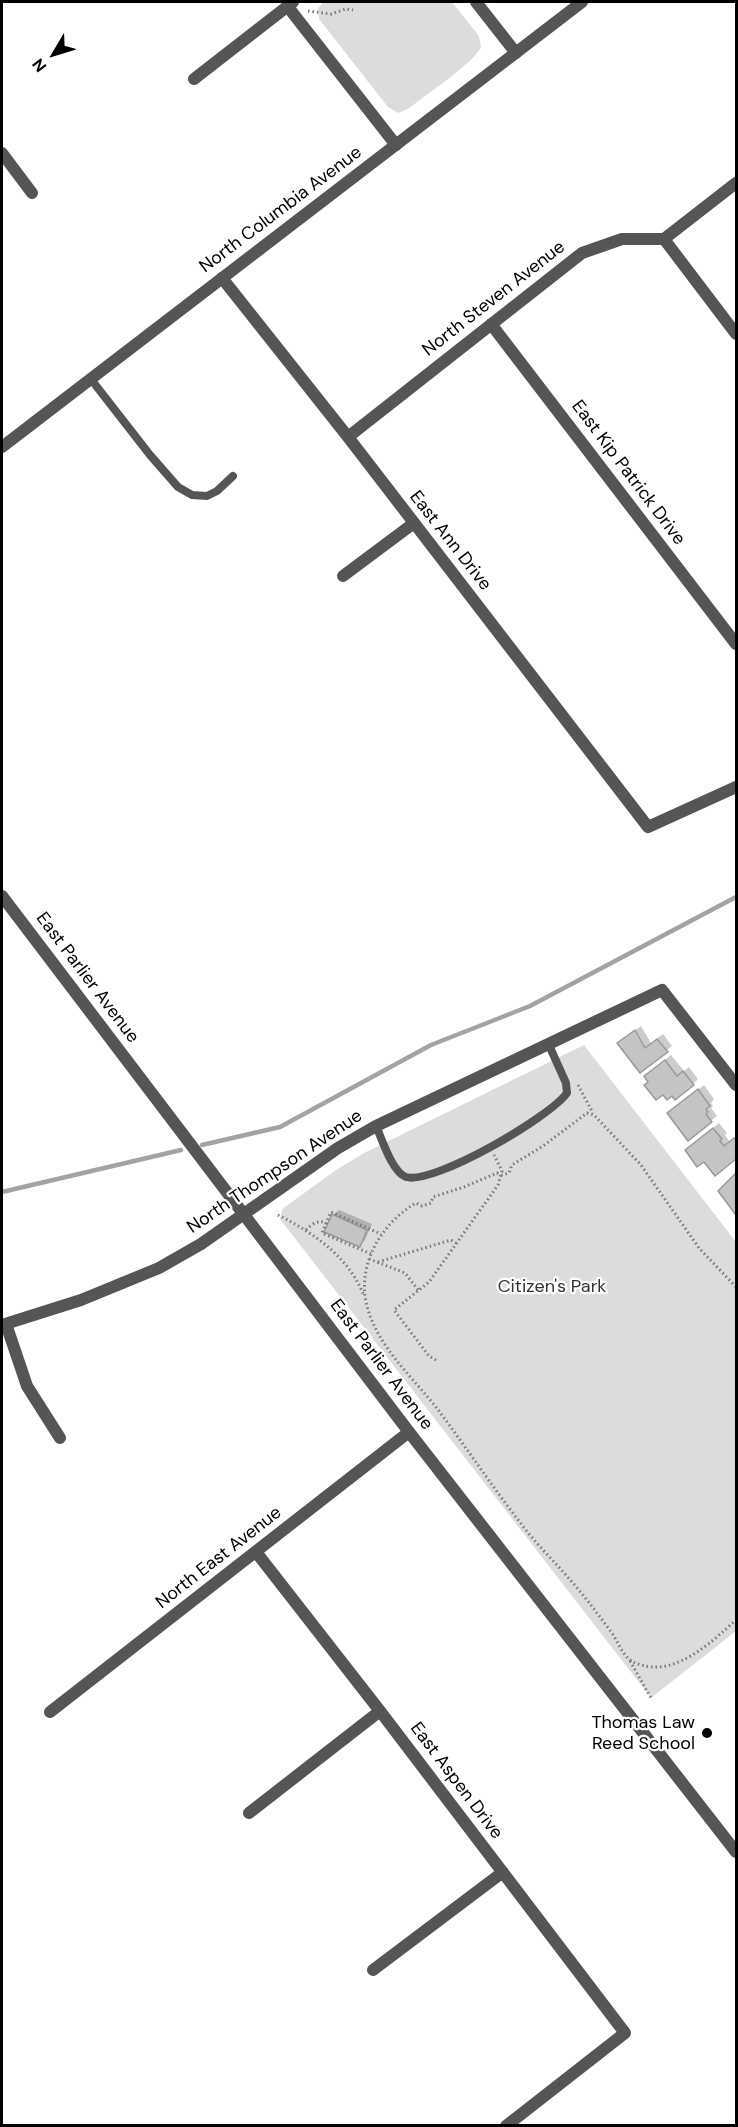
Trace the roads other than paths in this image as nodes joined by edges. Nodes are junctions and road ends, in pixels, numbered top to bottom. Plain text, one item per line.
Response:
1 (476, 2) edge
2 (582, 2) edge
3 (291, 4) edge
4 (516, 53) junction
5 (194, 79) dead end
6 (396, 145) junction
7 (2, 153) edge
8 (736, 183) edge
9 (32, 194) dead end
10 (664, 239) junction
11 (222, 278) junction
12 (491, 324) junction
13 (736, 334) edge
14 (90, 378) junction
15 (348, 438) junction
16 (2, 444) edge
17 (232, 476) dead end
18 (414, 523) junction
19 (343, 576) dead end
20 (736, 644) edge
21 (736, 787) edge
22 (2, 896) edge
23 (548, 1043) junction
24 (736, 1085) edge
25 (376, 1126) junction
26 (244, 1214) junction
27 (4, 1325) edge
28 (409, 1432) junction
29 (60, 1438) dead end
30 (256, 1552) junction
31 (380, 1711) junction
32 (50, 1712) dead end
33 (249, 1813) dead end
34 (736, 1852) edge
35 (503, 1872) junction
36 (373, 1970) dead end
37 (506, 2126) edge

1 - 4 street
2 - 4 street, North Columbia Avenue
3 - 5 street
3 - 6 street
4 - 6 street, North Columbia Avenue
6 - 11 street, North Columbia Avenue
7 - 9 street
8 - 10 street
10 - 12 street, North Steven Avenue
10 - 13 street
11 - 14 street, North Columbia Avenue
11 - 15 street, East Ann Drive
12 - 15 street, North Steven Avenue
12 - 20 street, East Kip Patrick Drive
14 - 16 street, North Columbia Avenue
14 - 17 lane
15 - 18 street, East Ann Drive
18 - 19 street
18 - 21 street, East Ann Drive
22 - 26 street, East Parlier Avenue
23 - 24 street, North Thompson Avenue
23 - 25 street, North Thompson Avenue
23 - 25 lane
25 - 26 street, North Thompson Avenue
26 - 27 street, North Thompson Avenue
26 - 28 street, East Parlier Avenue
27 - 29 street
28 - 30 street, North East Avenue
28 - 34 street, East Parlier Avenue
30 - 31 street, East Aspen Drive
30 - 32 street, North East Avenue
31 - 33 street
31 - 35 street, East Aspen Drive
35 - 36 street
35 - 37 street, East Aspen Drive

